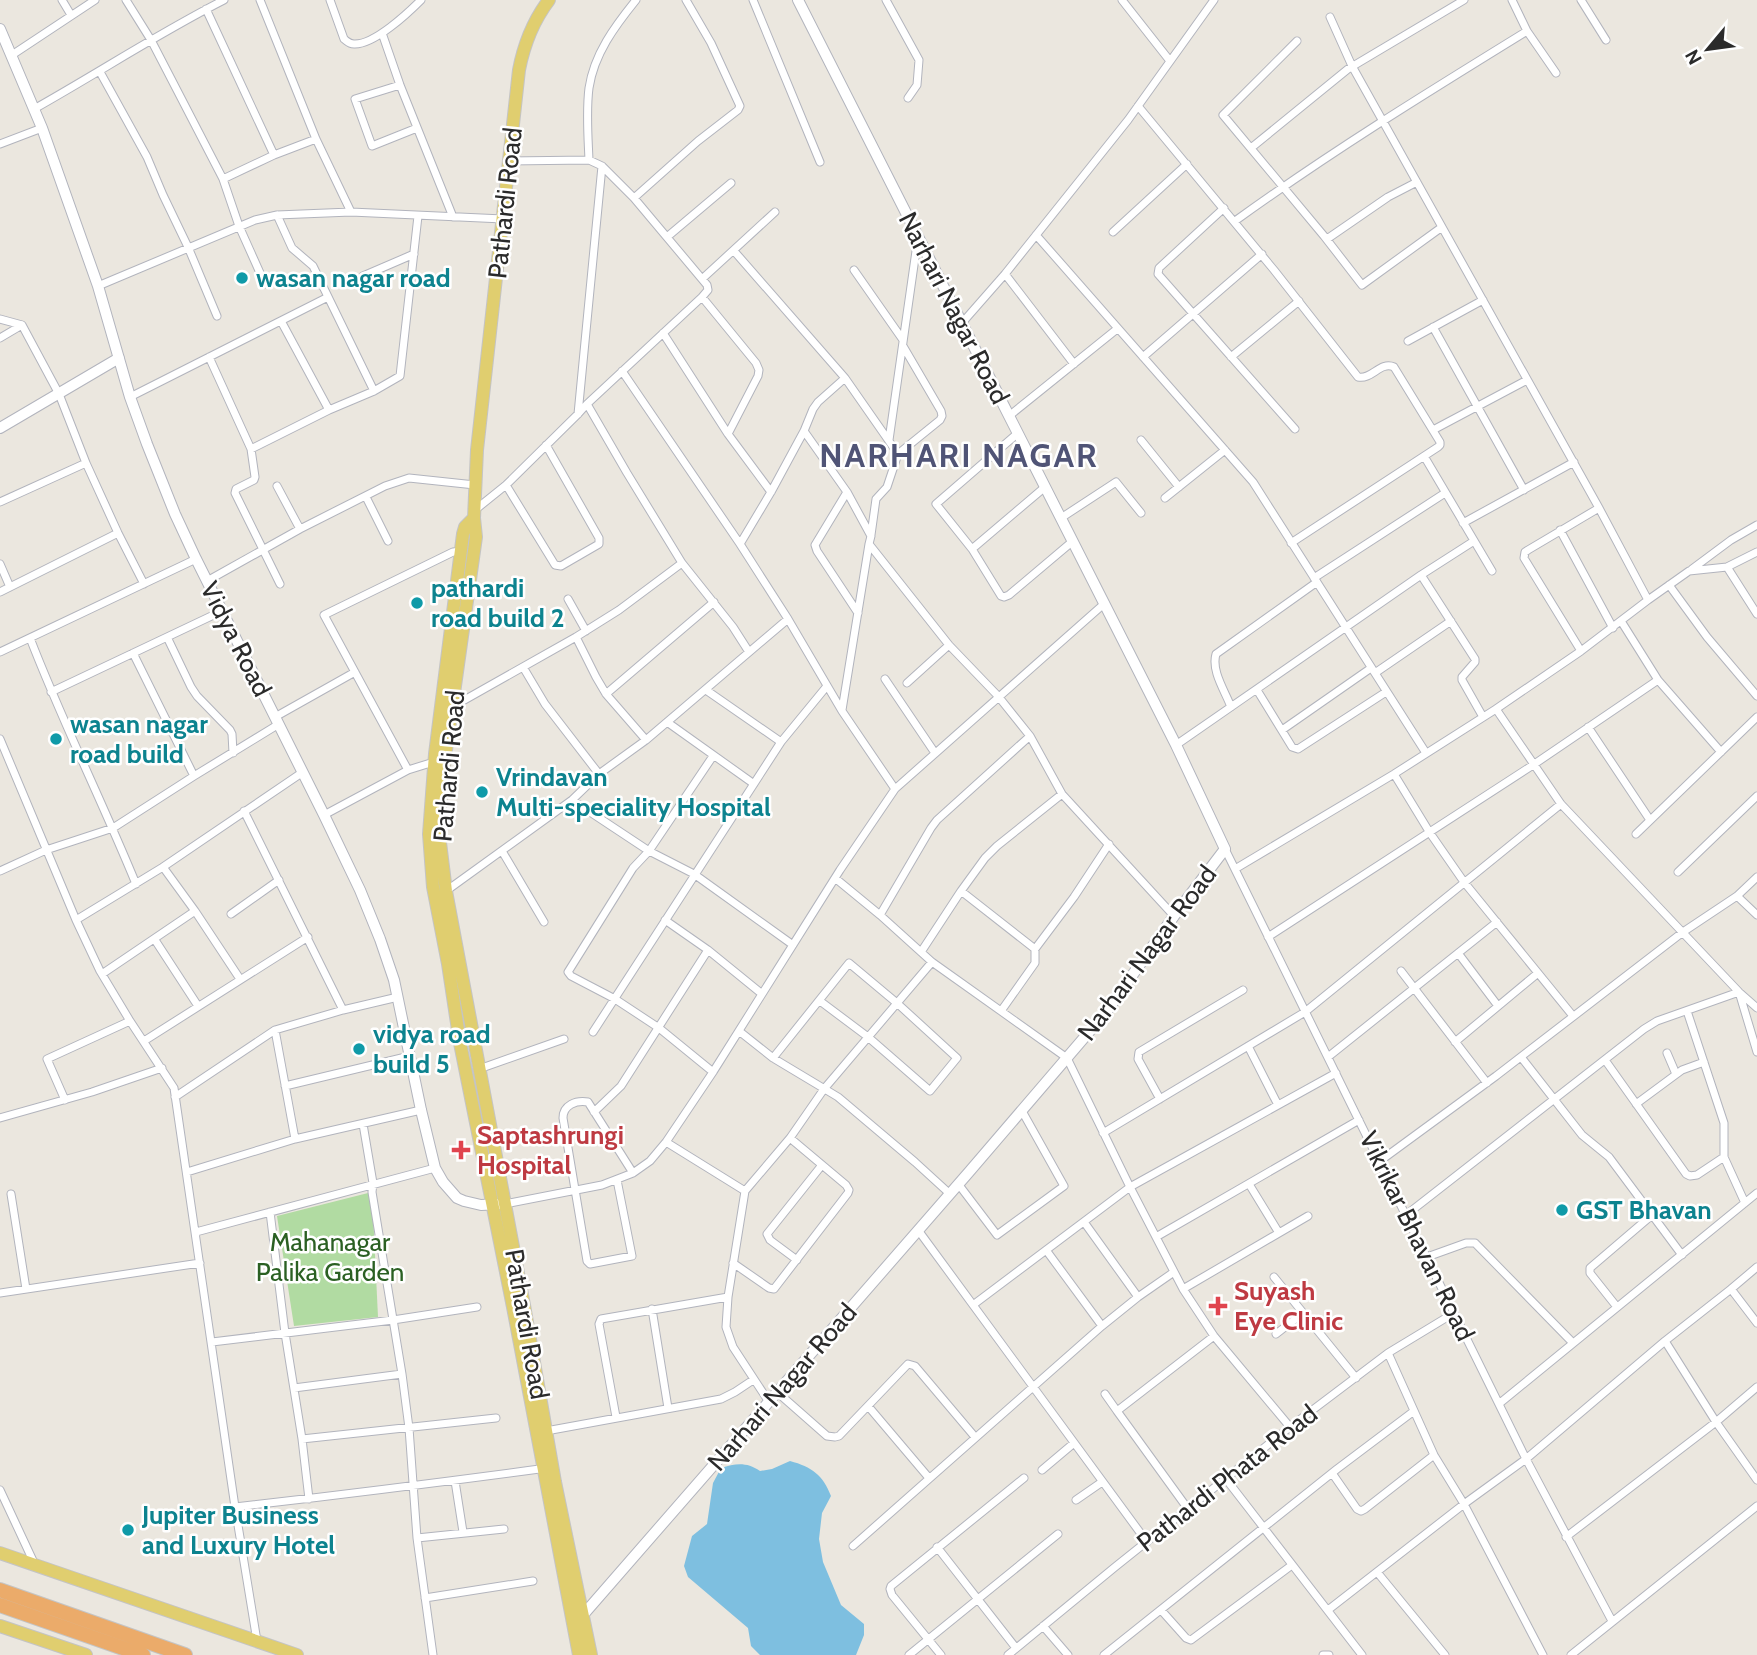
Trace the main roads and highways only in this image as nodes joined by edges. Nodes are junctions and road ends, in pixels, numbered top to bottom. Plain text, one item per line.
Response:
1 (549, 0) edge
2 (440, 894) junction
3 (499, 1204) junction
4 (548, 1468) junction
5 (0, 1553) edge
6 (0, 1590) edge
7 (0, 1605) edge
8 (578, 1618) junction
9 (1, 1629) edge
10 (51, 1649) edge
11 (279, 1652) edge
12 (86, 1655) edge
13 (143, 1655) edge
14 (185, 1655) edge
15 (297, 1655) edge
16 (579, 1655) edge
17 (591, 1655) edge

1 - 2 main road, Pathardi Road
2 - 3 main road, Pathardi Road
2 - 3 main road
3 - 4 main road
3 - 4 main road, Pathardi Road
4 - 8 main road
5 - 11 main road
6 - 14 highway
7 - 13 highway
8 - 16 main road
8 - 17 main road
9 - 10 main road
10 - 12 main road
11 - 15 main road

